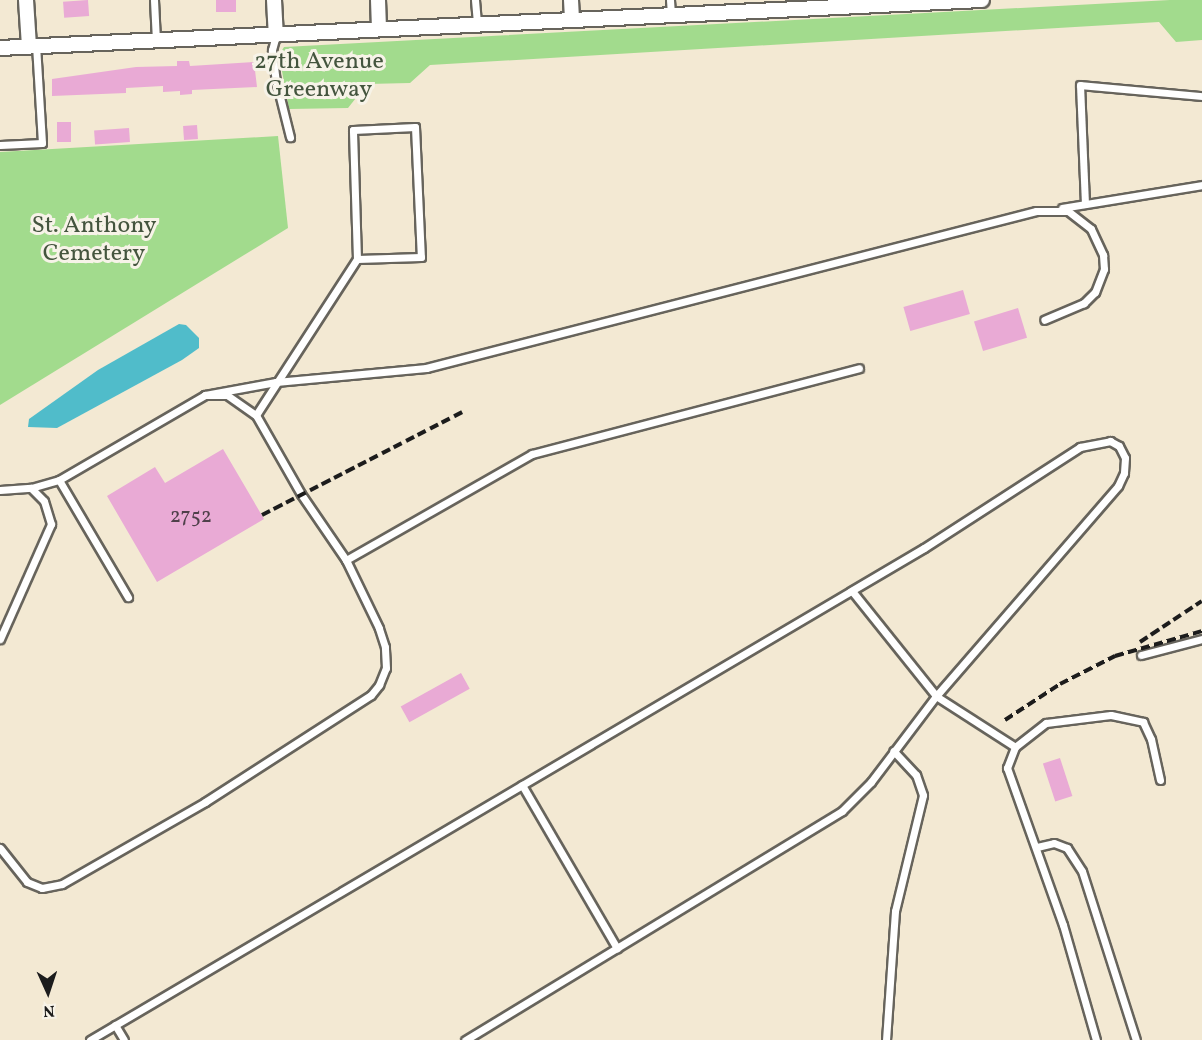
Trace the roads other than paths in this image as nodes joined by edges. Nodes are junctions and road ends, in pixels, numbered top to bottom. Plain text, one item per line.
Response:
1 (26, 0) edge
2 (154, 0) edge
3 (274, 0) edge
4 (378, 0) edge
5 (476, 0) edge
6 (571, 0) edge
7 (670, 0) edge
8 (982, 0) edge
9 (961, 1) edge
10 (865, 3) edge
11 (767, 5) edge
12 (670, 15) junction
13 (572, 20) junction
14 (477, 25) junction
15 (379, 29) junction
16 (276, 35) junction
17 (156, 41) junction
18 (32, 46) junction
19 (0, 48) edge
20 (1202, 96) edge
21 (290, 137) dead end
22 (0, 145) edge
23 (1202, 185) edge
24 (1085, 204) junction
25 (1054, 209) junction
26 (357, 259) junction
27 (1044, 320) dead end
28 (860, 368) dead end
29 (276, 382) junction
30 (205, 395) junction
31 (256, 416) junction
32 (59, 480) junction
33 (31, 488) junction
34 (0, 490) edge
35 (346, 560) junction
36 (852, 591) junction
37 (128, 597) dead end
38 (0, 639) edge
39 (1202, 639) edge
40 (1141, 655) dead end
41 (936, 696) junction
42 (1015, 747) junction
43 (894, 751) junction
44 (1160, 780) dead end
45 (522, 785) junction
46 (0, 848) edge
47 (1037, 848) junction
48 (617, 948) junction
49 (115, 1025) junction
50 (90, 1040) edge
51 (124, 1040) edge
52 (465, 1040) edge
53 (886, 1040) edge
54 (1096, 1040) edge
55 (1136, 1040) edge

1 - 18 street
2 - 17 lane
3 - 16 street
4 - 15 street
5 - 14 lane
6 - 13 street
7 - 12 lane
8 - 9 street
9 - 10 street
10 - 11 street
11 - 12 street
12 - 13 street
13 - 14 street
14 - 15 street
15 - 16 street
16 - 17 street
16 - 21 lane
17 - 18 street
18 - 19 street
18 - 22 lane
20 - 24 lane
23 - 24 lane
24 - 25 lane
25 - 27 lane
25 - 29 lane
26 - 26 lane
26 - 29 lane
28 - 35 lane
29 - 30 lane
29 - 31 lane
30 - 31 lane
30 - 32 lane
31 - 35 lane
32 - 33 lane
32 - 37 lane
33 - 34 lane
33 - 38 lane
35 - 46 lane
36 - 41 lane
36 - 41 lane
36 - 45 lane
39 - 40 lane
41 - 42 lane
41 - 43 lane
42 - 44 lane
42 - 47 lane
43 - 48 lane
43 - 53 lane
45 - 48 lane
45 - 49 lane
47 - 54 lane
47 - 55 lane
48 - 52 lane
49 - 50 lane
49 - 51 lane

